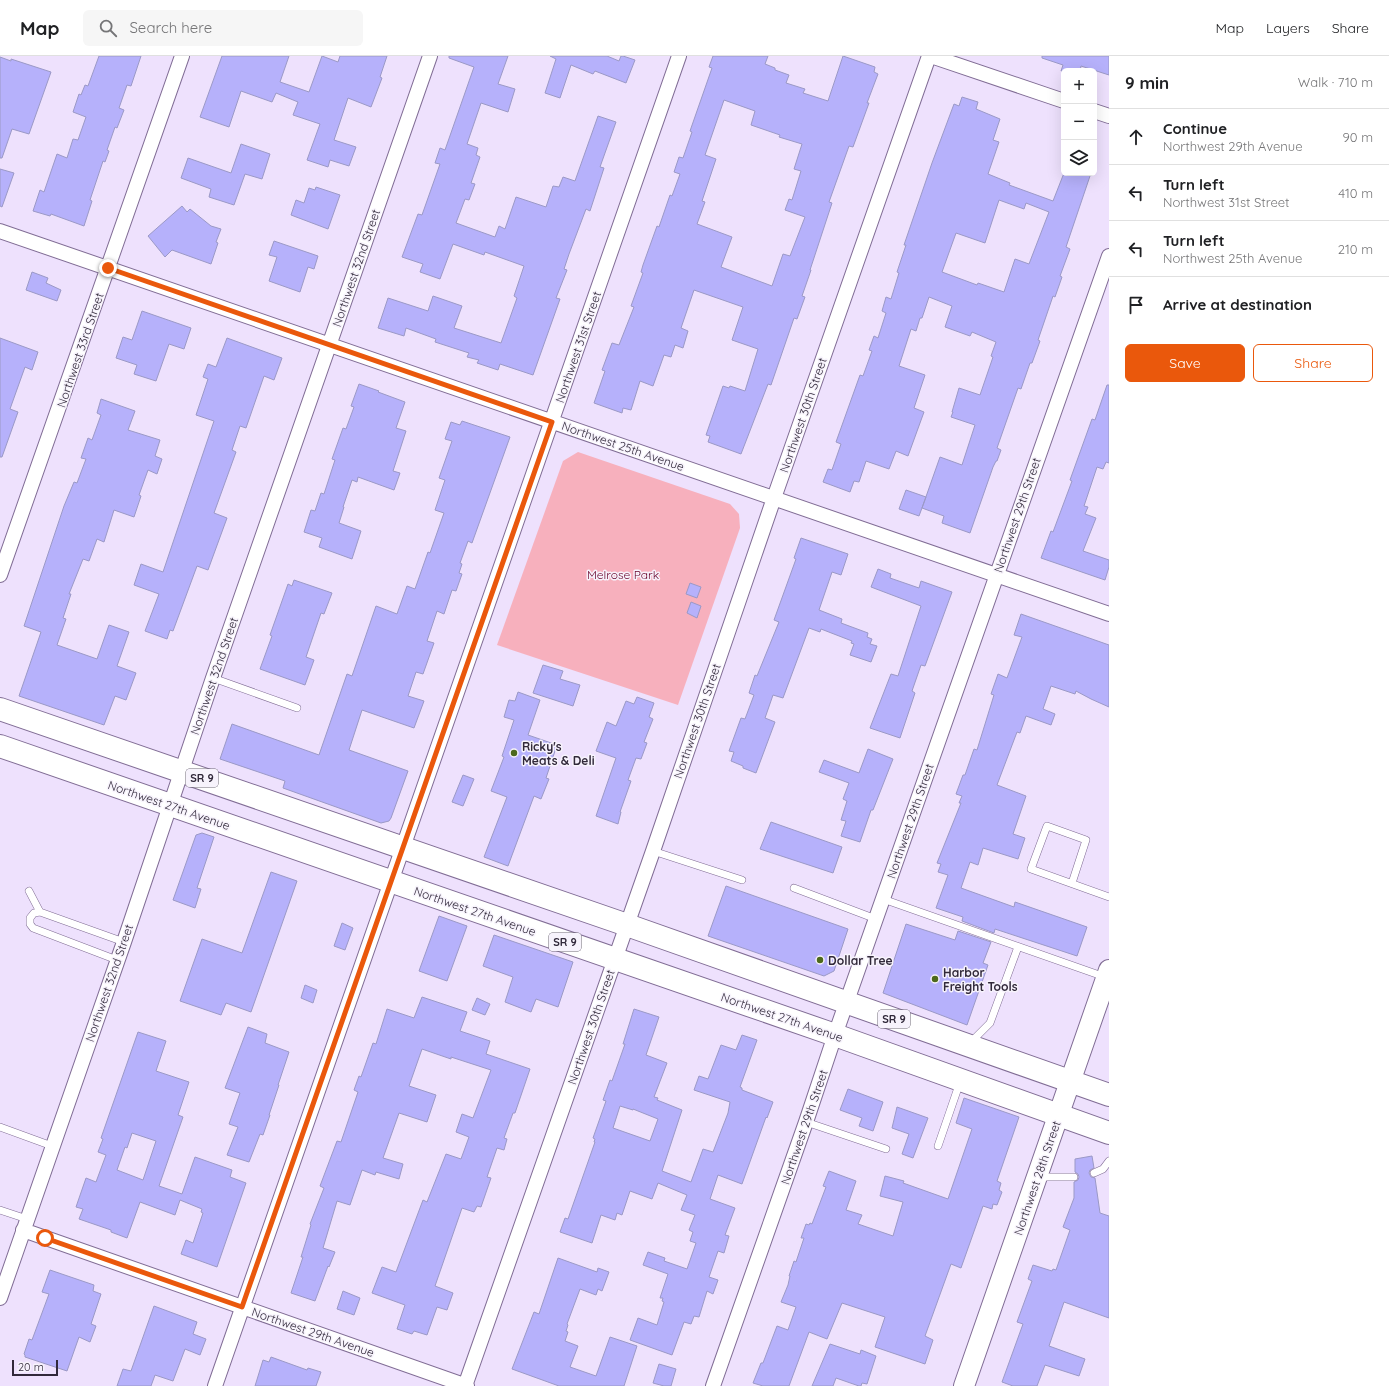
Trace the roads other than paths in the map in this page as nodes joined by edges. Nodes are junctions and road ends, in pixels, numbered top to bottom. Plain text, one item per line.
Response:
1 (182, 56) edge
2 (430, 56) edge
3 (679, 56) edge
4 (930, 56) edge
5 (1061, 100) edge
6 (1097, 112) edge
7 (1109, 116) edge
8 (0, 231) edge
9 (1109, 256) edge
10 (108, 268) junction
11 (330, 344) junction
12 (552, 422) junction
13 (774, 498) junction
14 (996, 574) junction
15 (0, 575) edge
16 (1109, 614) edge
17 (213, 678) junction
18 (297, 708) dead end
19 (0, 709) edge
20 (0, 746) edge
21 (182, 771) junction
22 (170, 805) junction
23 (403, 848) junction
24 (653, 851) junction
25 (742, 880) dead end
26 (391, 882) junction
27 (1072, 883) junction
28 (794, 888) dead end
29 (29, 891) dead end
30 (1109, 897) edge
31 (883, 899) junction
32 (40, 912) junction
33 (876, 919) junction
34 (626, 925) junction
35 (124, 942) junction
36 (1018, 947) junction
37 (614, 959) junction
38 (117, 960) junction
39 (1108, 974) edge
40 (846, 1002) junction
41 (835, 1035) junction
42 (968, 1045) junction
43 (961, 1080) junction
44 (1070, 1081) junction
45 (1109, 1095) edge
46 (1058, 1115) junction
47 (806, 1122) junction
48 (0, 1127) edge
49 (1109, 1134) edge
50 (52, 1146) junction
51 (938, 1146) dead end
52 (886, 1149) dead end
53 (1109, 1161) edge
54 (1094, 1173) dead end
55 (1037, 1177) junction
56 (1074, 1177) dead end
57 (0, 1210) edge
58 (25, 1225) junction
59 (0, 1298) edge
60 (242, 1307) junction
61 (215, 1386) edge
62 (466, 1386) edge
63 (713, 1386) edge
64 (964, 1386) edge

1 - 10 street, Northwest 33rd Street
2 - 11 street, Northwest 32nd Street
3 - 12 street, Northwest 31st Street
4 - 5 street
4 - 13 street, Northwest 30th Street
6 - 7 street
8 - 10 street, Northwest 25th Avenue
9 - 14 street, Northwest 29th Street
10 - 11 street, Northwest 25th Avenue
10 - 15 street, Northwest 33rd Street
11 - 12 street, Northwest 25th Avenue
11 - 17 street, Northwest 32nd Street
12 - 13 street, Northwest 25th Avenue
12 - 23 street, Northwest 31st Street
13 - 14 street, Northwest 25th Avenue
13 - 24 street, Northwest 30th Street
14 - 16 street, Northwest 25th Avenue
14 - 31 street, Northwest 29th Street
17 - 18 lane
17 - 21 street, Northwest 32nd Street
19 - 21 highway, SR 9
20 - 22 highway, Northwest 27th Avenue / SR 9
21 - 22 street, Northwest 32nd Street
21 - 23 highway, SR 9
22 - 26 highway, Northwest 27th Avenue / SR 9
22 - 35 street, Northwest 32nd Street
23 - 26 street, Northwest 31st Street
23 - 34 highway, SR 9
24 - 25 lane
24 - 34 street, Northwest 30th Street
26 - 37 highway, Northwest 27th Avenue / SR 9
26 - 60 street, Northwest 31st Street
27 - 27 lane
27 - 30 lane
28 - 33 lane
29 - 32 lane
31 - 33 street, Northwest 29th Street
31 - 36 lane
32 - 35 lane
32 - 38 lane
33 - 40 street, Northwest 29th Street
34 - 37 street, Northwest 30th Street
34 - 40 highway, SR 9
35 - 38 street, Northwest 32nd Street
36 - 39 lane
36 - 42 lane
37 - 41 highway, Northwest 27th Avenue / SR 9
37 - 62 street, Northwest 30th Street
38 - 50 street, Northwest 32nd Street
39 - 44 street, Northwest 28th Street
40 - 41 street, Northwest 29th Street
40 - 42 highway, SR 9
41 - 43 highway, Northwest 27th Avenue / SR 9
41 - 47 street, Northwest 29th Street
42 - 44 highway, SR 9
43 - 46 highway, Northwest 27th Avenue / SR 9
43 - 51 lane
44 - 45 highway, SR 9
44 - 46 street, Northwest 28th Street
46 - 49 highway, Northwest 27th Avenue / SR 9
46 - 55 street, Northwest 28th Street
47 - 52 lane
47 - 63 street, Northwest 29th Street
48 - 50 lane
50 - 58 street, Northwest 32nd Street
53 - 54 lane
55 - 56 lane
55 - 64 street, Northwest 28th Street
57 - 58 lane
58 - 59 street, Northwest 32nd Street
58 - 60 street, Northwest 29th Avenue
60 - 61 street, Northwest 31st Street
60 - 62 street, Northwest 29th Avenue

